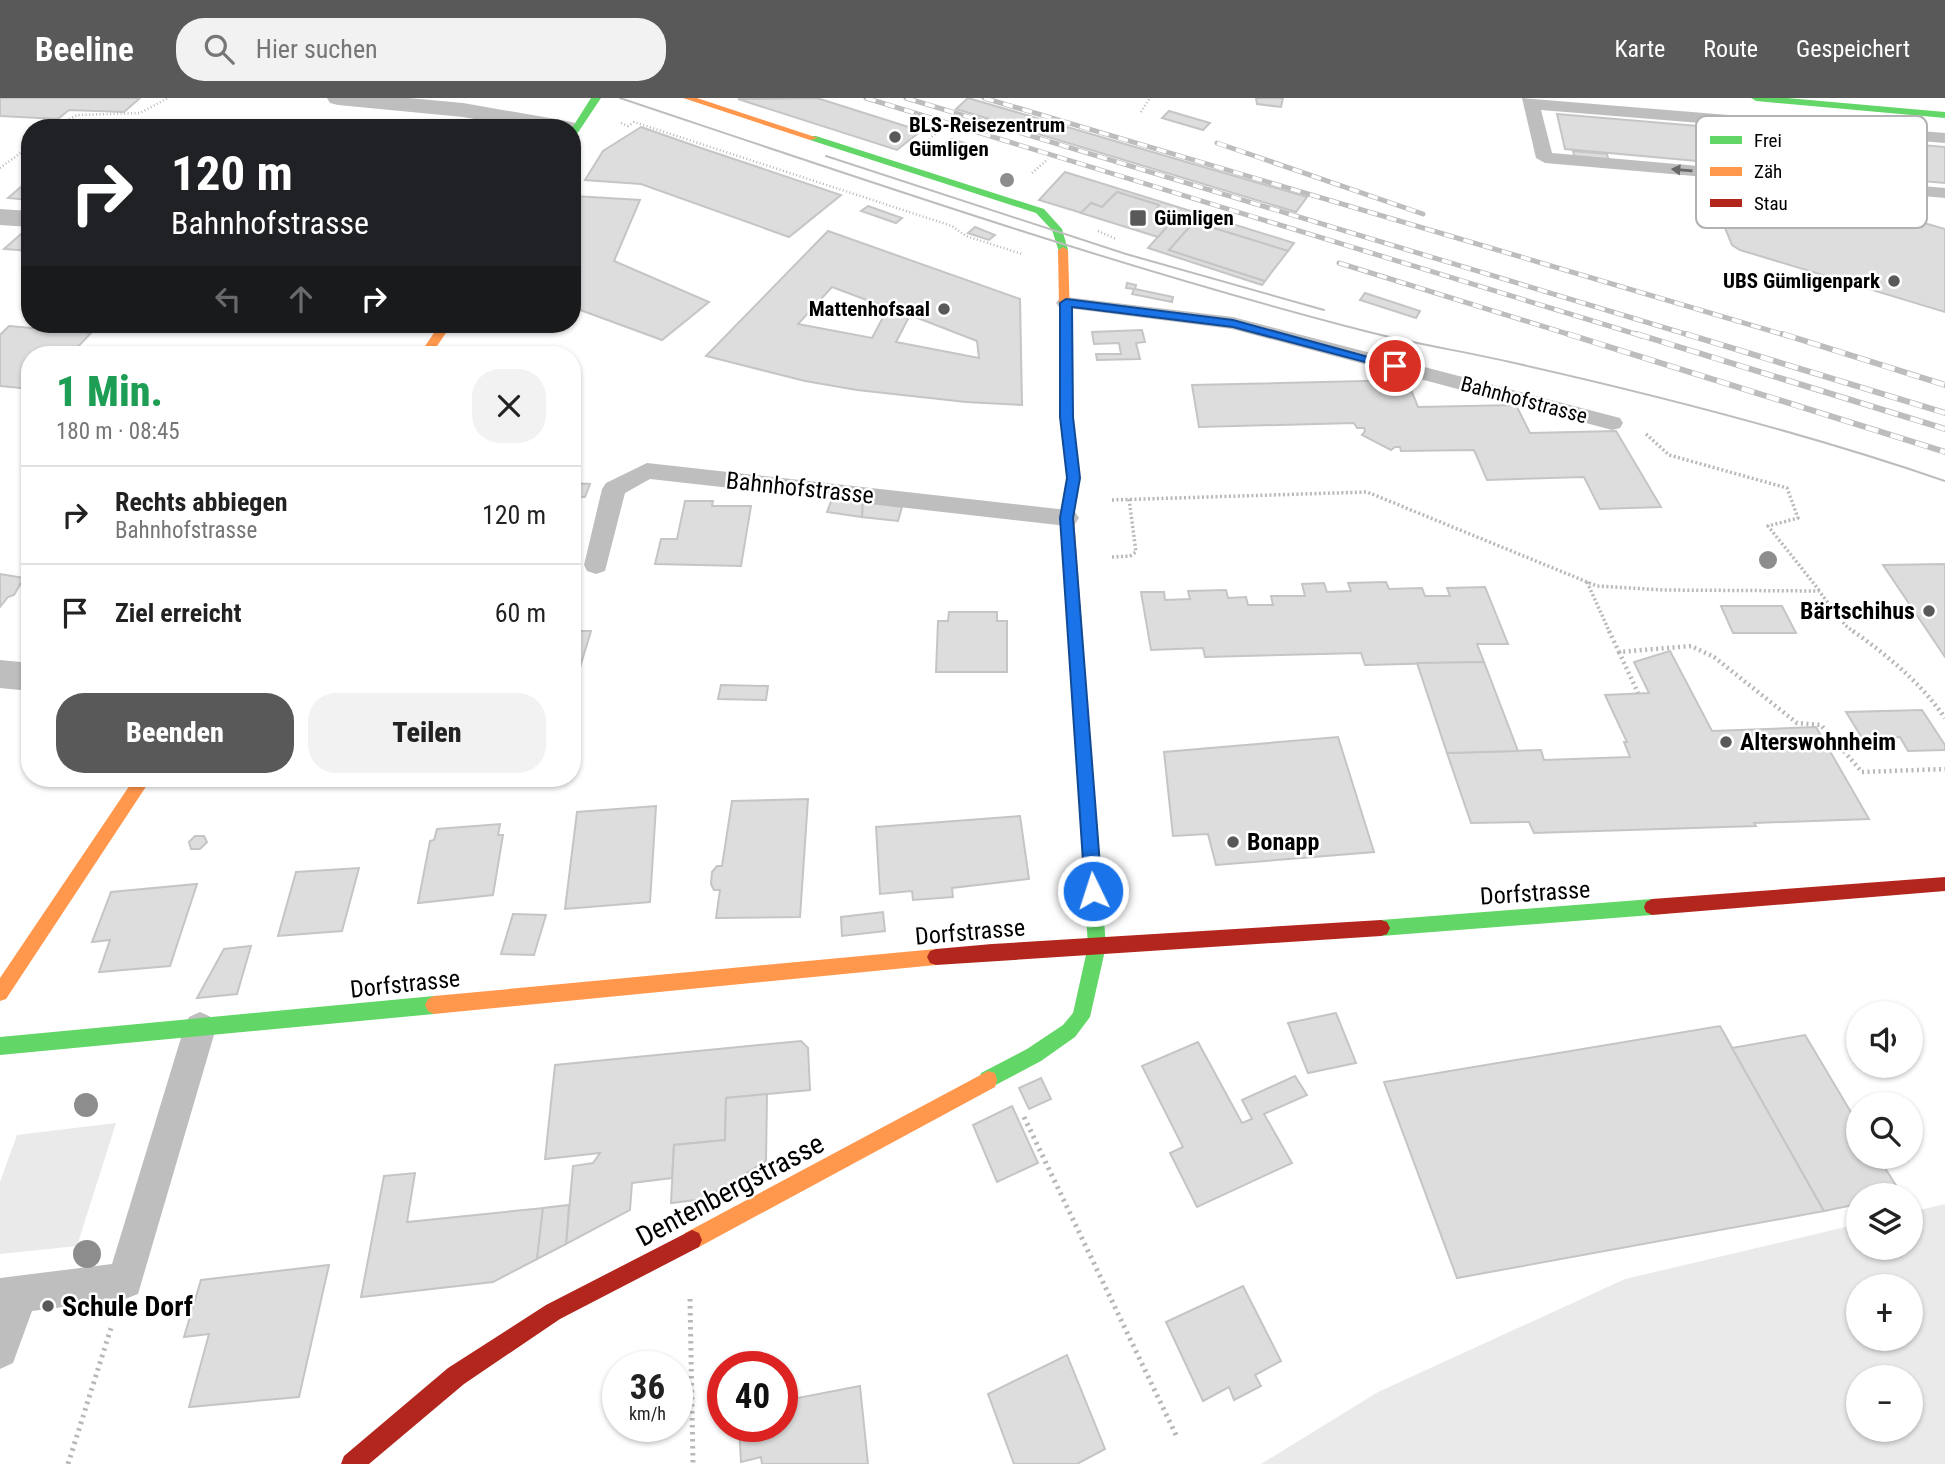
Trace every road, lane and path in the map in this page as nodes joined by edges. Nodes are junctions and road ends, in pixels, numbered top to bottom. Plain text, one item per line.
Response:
1 (168, 98) edge
2 (338, 98) edge
3 (596, 98) edge
4 (688, 98) edge
5 (1150, 98) edge
6 (1756, 98) edge
7 (1531, 101) edge
8 (74, 110) dead end
9 (1141, 112) dead end
10 (1945, 115) edge
11 (1699, 116) edge
12 (66, 119) edge
13 (67, 119) edge
14 (522, 119) edge
15 (581, 119) edge
16 (581, 127) edge
17 (944, 127) dead end
18 (1927, 136) edge
19 (931, 137) dead end
20 (1945, 138) edge
21 (21, 153) edge
22 (1048, 159) dead end
23 (0, 168) edge
24 (1696, 171) edge
25 (1028, 176) dead end
26 (1927, 191) edge
27 (1945, 193) edge
28 (0, 216) edge
29 (21, 218) edge
30 (1065, 269) junction
31 (1066, 303) junction
32 (1612, 423) dead end
33 (1644, 432) dead end
34 (1129, 499) junction
35 (1109, 500) dead end
36 (1067, 518) junction
37 (1069, 558) junction
38 (596, 565) dead end
39 (1587, 582) junction
40 (1819, 591) junction
41 (1619, 652) junction
42 (0, 674) edge
43 (21, 676) edge
44 (1638, 694) dead end
45 (1945, 718) edge
46 (1945, 769) edge
47 (138, 787) edge
48 (1945, 884) edge
49 (1097, 946) junction
50 (0, 993) edge
51 (200, 1028) junction
52 (0, 1046) edge
53 (1002, 1072) junction
54 (689, 1242) junction
55 (10, 1295) edge
56 (110, 1329) dead end
57 (0, 1350) edge
58 (1176, 1436) dead end
59 (68, 1464) edge
60 (352, 1464) edge
61 (693, 1464) edge

1 - 13 path
2 - 14 street
3 - 15 street
4 - 30 street
5 - 9 path
6 - 10 street
7 - 11 lane
24 -> 7 lane
8 - 12 path
16 - 30 path
17 - 19 path
18 - 20 lane
21 - 23 path
22 - 25 path
27 -> 26 lane
28 - 29 street
30 - 31 street
31 - 32 lane, Bahnhofstrasse
31 - 36 street
33 - 40 path
34 - 35 path
34 - 37 path
34 - 39 path
36 - 37 street
36 - 38 lane, Bahnhofstrasse
37 - 49 street
39 - 40 path
39 - 41 path
40 - 45 path
41 - 44 path
41 - 46 path
42 - 43 street
47 - 50 street
48 - 49 street, Dorfstrasse
49 - 51 street, Dorfstrasse
49 - 53 street, Dentenbergstrasse
51 - 52 street, Dorfstrasse
51 - 55 lane
53 - 54 street, Dentenbergstrasse
53 - 58 path
54 - 60 street, Dentenbergstrasse
54 - 61 path
55 - 57 lane
56 - 59 path

